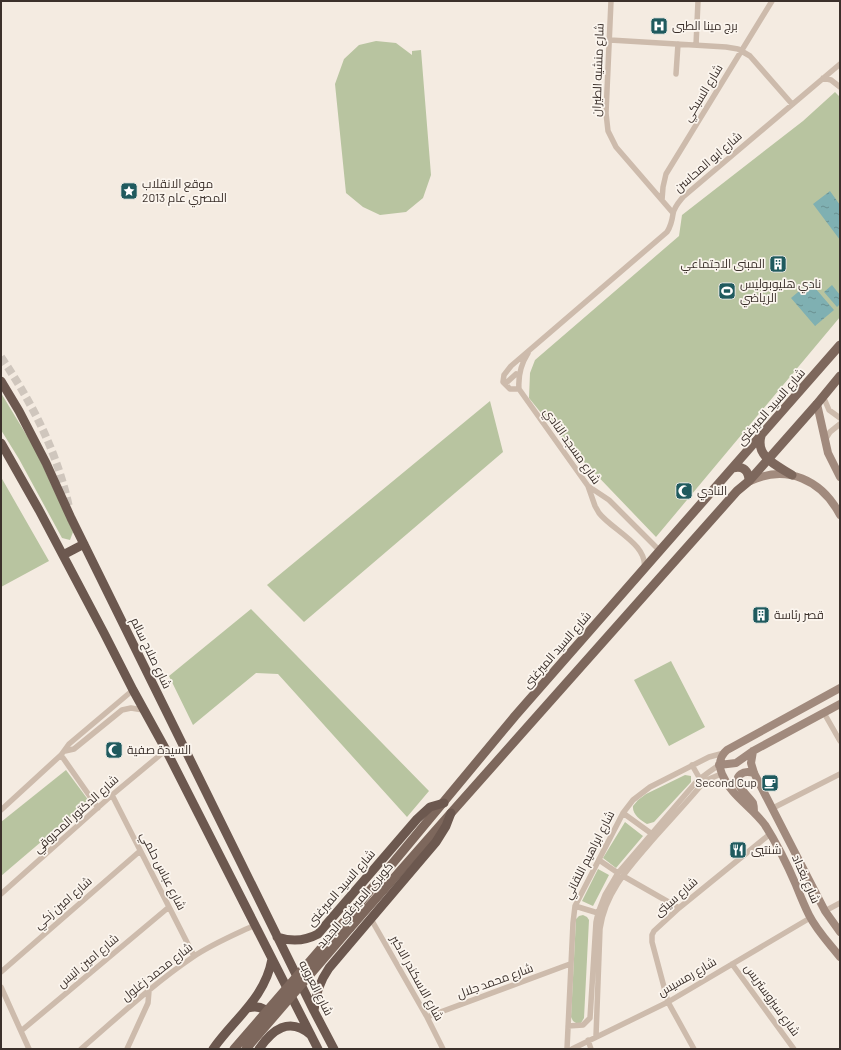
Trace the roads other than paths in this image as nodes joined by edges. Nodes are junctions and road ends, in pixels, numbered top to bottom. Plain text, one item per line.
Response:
1 (611, 1) edge
2 (698, 1) edge
3 (772, 1) edge
4 (610, 40) junction
5 (678, 44) junction
6 (696, 45) junction
7 (742, 50) junction
8 (840, 64) edge
9 (676, 74) dead end
10 (823, 78) junction
11 (840, 87) edge
12 (792, 104) junction
13 (662, 200) junction
14 (673, 212) junction
15 (840, 345) edge
16 (531, 350) junction
17 (509, 368) junction
18 (518, 375) junction
19 (840, 376) edge
20 (1, 381) edge
21 (505, 384) junction
22 (519, 389) junction
23 (820, 400) junction
24 (840, 418) edge
25 (840, 424) edge
26 (761, 436) junction
27 (824, 441) junction
28 (1, 443) edge
29 (768, 459) junction
30 (733, 468) junction
31 (792, 475) junction
32 (840, 477) edge
33 (749, 481) junction
34 (588, 486) junction
35 (840, 515) edge
36 (84, 544) junction
37 (660, 551) junction
38 (63, 555) junction
39 (643, 570) junction
40 (840, 688) edge
41 (133, 690) junction
42 (840, 704) edge
43 (144, 710) junction
44 (824, 713) junction
45 (840, 741) edge
46 (166, 750) junction
47 (727, 751) junction
48 (753, 751) junction
49 (63, 753) junction
50 (736, 764) junction
51 (720, 765) junction
52 (692, 766) junction
53 (754, 773) junction
54 (722, 774) junction
55 (840, 774) edge
56 (700, 779) junction
57 (452, 793) junction
58 (112, 795) junction
59 (461, 801) junction
60 (444, 803) junction
61 (98, 808) junction
62 (773, 808) junction
63 (1, 810) edge
64 (754, 812) junction
65 (451, 813) junction
66 (623, 813) junction
67 (652, 834) junction
68 (770, 834) junction
69 (140, 851) junction
70 (598, 860) junction
71 (621, 874) junction
72 (1, 894) edge
73 (840, 903) edge
74 (575, 906) junction
75 (169, 907) junction
76 (679, 908) junction
77 (825, 911) junction
78 (598, 913) junction
79 (810, 918) junction
80 (370, 919) junction
81 (255, 924) junction
82 (322, 929) junction
83 (840, 932) edge
84 (277, 937) junction
85 (343, 952) junction
86 (194, 956) junction
87 (840, 957) edge
88 (272, 959) junction
89 (570, 964) junction
90 (732, 964) junction
91 (1, 972) edge
92 (1, 987) edge
93 (149, 991) junction
94 (668, 1002) junction
95 (248, 1008) junction
96 (314, 1011) junction
97 (427, 1018) junction
98 (568, 1026) junction
99 (21, 1031) junction
100 (271, 1034) junction
101 (312, 1036) junction
102 (596, 1036) junction
103 (588, 1040) junction
104 (29, 1049) edge
105 (81, 1049) edge
106 (127, 1049) edge
107 (213, 1049) edge
108 (234, 1049) edge
109 (246, 1049) edge
110 (259, 1049) edge
111 (318, 1049) edge
112 (334, 1049) edge
113 (442, 1049) edge
114 (567, 1049) edge
115 (572, 1049) edge
116 (591, 1049) edge
117 (694, 1049) edge
118 (794, 1049) edge

1 - 4 street, شارع منشيه الطيران
2 - 6 street
3 - 7 street, شارع السبكي
4 - 5 street
4 - 13 street, شارع منشيه الطيران
5 - 6 street
5 - 9 street
6 - 7 street
7 - 12 street
7 - 13 street, شارع السبكي
8 - 10 street, شارع ابو المحاسن
10 - 11 street
10 - 12 street, شارع ابو المحاسن
12 - 14 street, شارع ابو المحاسن
13 - 14 street, شارع منشيه الطيران
14 - 16 street, شارع ابو المحاسن
15 - 26 main road, شارع السيد الميرغنى
16 - 17 street, شارع ابو المحاسن
16 - 18 street, شارع ابو المحاسن
17 - 18 street
17 - 21 street
18 - 21 street
18 - 22 street, شارع ابو المحاسن
19 - 23 main road
20 - 36 highway, شارع صلاح سالم
21 - 22 street
22 - 34 street, شارع مسجد النادي
23 - 24 street
23 - 27 main road
23 - 29 main road
25 - 27 street
26 - 29 main road
26 - 30 main road, شارع السيد الميرغنى
27 - 32 main road
28 - 38 highway
29 - 31 main road
29 - 33 main road
30 - 33 main road
30 - 37 main road, شارع السيد الميرغنى
31 - 33 main road
31 - 35 main road
33 - 59 main road
34 - 37 street
34 - 39 street, شارع مسجد النادي
36 - 38 highway
36 - 84 highway, شارع صلاح سالم
37 - 39 main road, شارع السيد الميرغنى
38 - 41 highway
39 - 57 main road, شارع السيد الميرغنى
40 - 47 main road, شارع ابراهيم اللقاني
41 - 43 highway
41 - 49 street
42 - 44 main road
43 - 46 highway
43 - 49 street
44 - 45 street
44 - 48 main road
46 - 58 street, شارع الدكتور المحروقي
46 - 81 highway
47 - 50 main road
47 - 51 main road
47 - 52 street, شارع ابراهيم اللقاني
48 - 50 main road
48 - 53 main road, شارع بغداد
49 - 61 street
49 - 63 street
50 - 51 main road
51 - 54 main road
51 - 56 street
52 - 56 street
52 - 66 street, شارع ابراهيم اللقاني
53 - 62 main road, شارع بغداد
53 - 64 main road
54 - 64 main road, شارع بغداد
54 - 71 street
55 - 62 street
56 - 67 street
57 - 59 main road
57 - 60 main road, شارع السيد الميرغنى
58 - 61 street, شارع الدكتور المحروقي
58 - 69 street, شارع عباس حلمي
59 - 65 main road
60 - 82 highway, شارع السيد الميرغنى
60 - 108 main road, كوبرى الميرغني الجديد, bridge
61 - 72 street, شارع الدكتور المحروقي
62 - 77 main road, شارع بغداد
64 - 68 main road, شارع بغداد
65 - 80 highway
65 - 109 main road, كوبرى الميرغني الجديد, bridge
66 - 67 street
66 - 70 street, شارع ابراهيم اللقاني
67 - 71 street
68 - 76 street, شارع سيتى
68 - 79 main road, شارع بغداد
69 - 75 street, شارع عباس حلمي
69 - 91 street, شارع امين زكي
70 - 71 street
70 - 74 street, شارع ابراهيم اللقاني
71 - 76 street
71 - 78 street
71 - 102 street
73 - 77 street
74 - 78 street
74 - 89 street, شارع ابراهيم اللقاني
75 - 86 street, شارع عباس حلمي
75 - 99 street, شارع امين انيس
76 - 94 street, شارع سيتى
77 - 83 main road, شارع بغداد
78 - 98 street
79 - 87 main road, شارع بغداد
79 - 90 street, شارع رمسيس
80 - 85 highway
80 - 97 street, شارع الاسكندر الاكبر
81 - 86 street, شارع محمد زغلول
81 - 88 highway
82 - 84 highway, شارع السيد الميرغنى
82 - 85 highway
84 - 96 highway, شارع العروبه
85 - 96 highway
86 - 93 street, شارع محمد زغلول
88 - 95 highway
88 - 101 highway
89 - 97 street, شارع محمد جلال
89 - 98 street, شارع ابراهيم اللقاني
90 - 94 street, شارع رمسيس
90 - 118 street, شارع سيزوستريس
92 - 99 street
93 - 105 street, شارع محمد زغلول
93 - 106 street
94 - 102 street, شارع رمسيس
94 - 117 street, شارع سيتى
95 - 100 highway
95 - 107 highway
96 - 112 highway, شارع العروبه
97 - 113 street, شارع الاسكندر الاكبر
98 - 114 street, شارع ابراهيم اللقاني
99 - 104 street
100 - 101 highway
100 - 110 highway
101 - 111 highway
102 - 103 street, شارع رمسيس
103 - 115 street, شارع رمسيس
103 - 116 street

